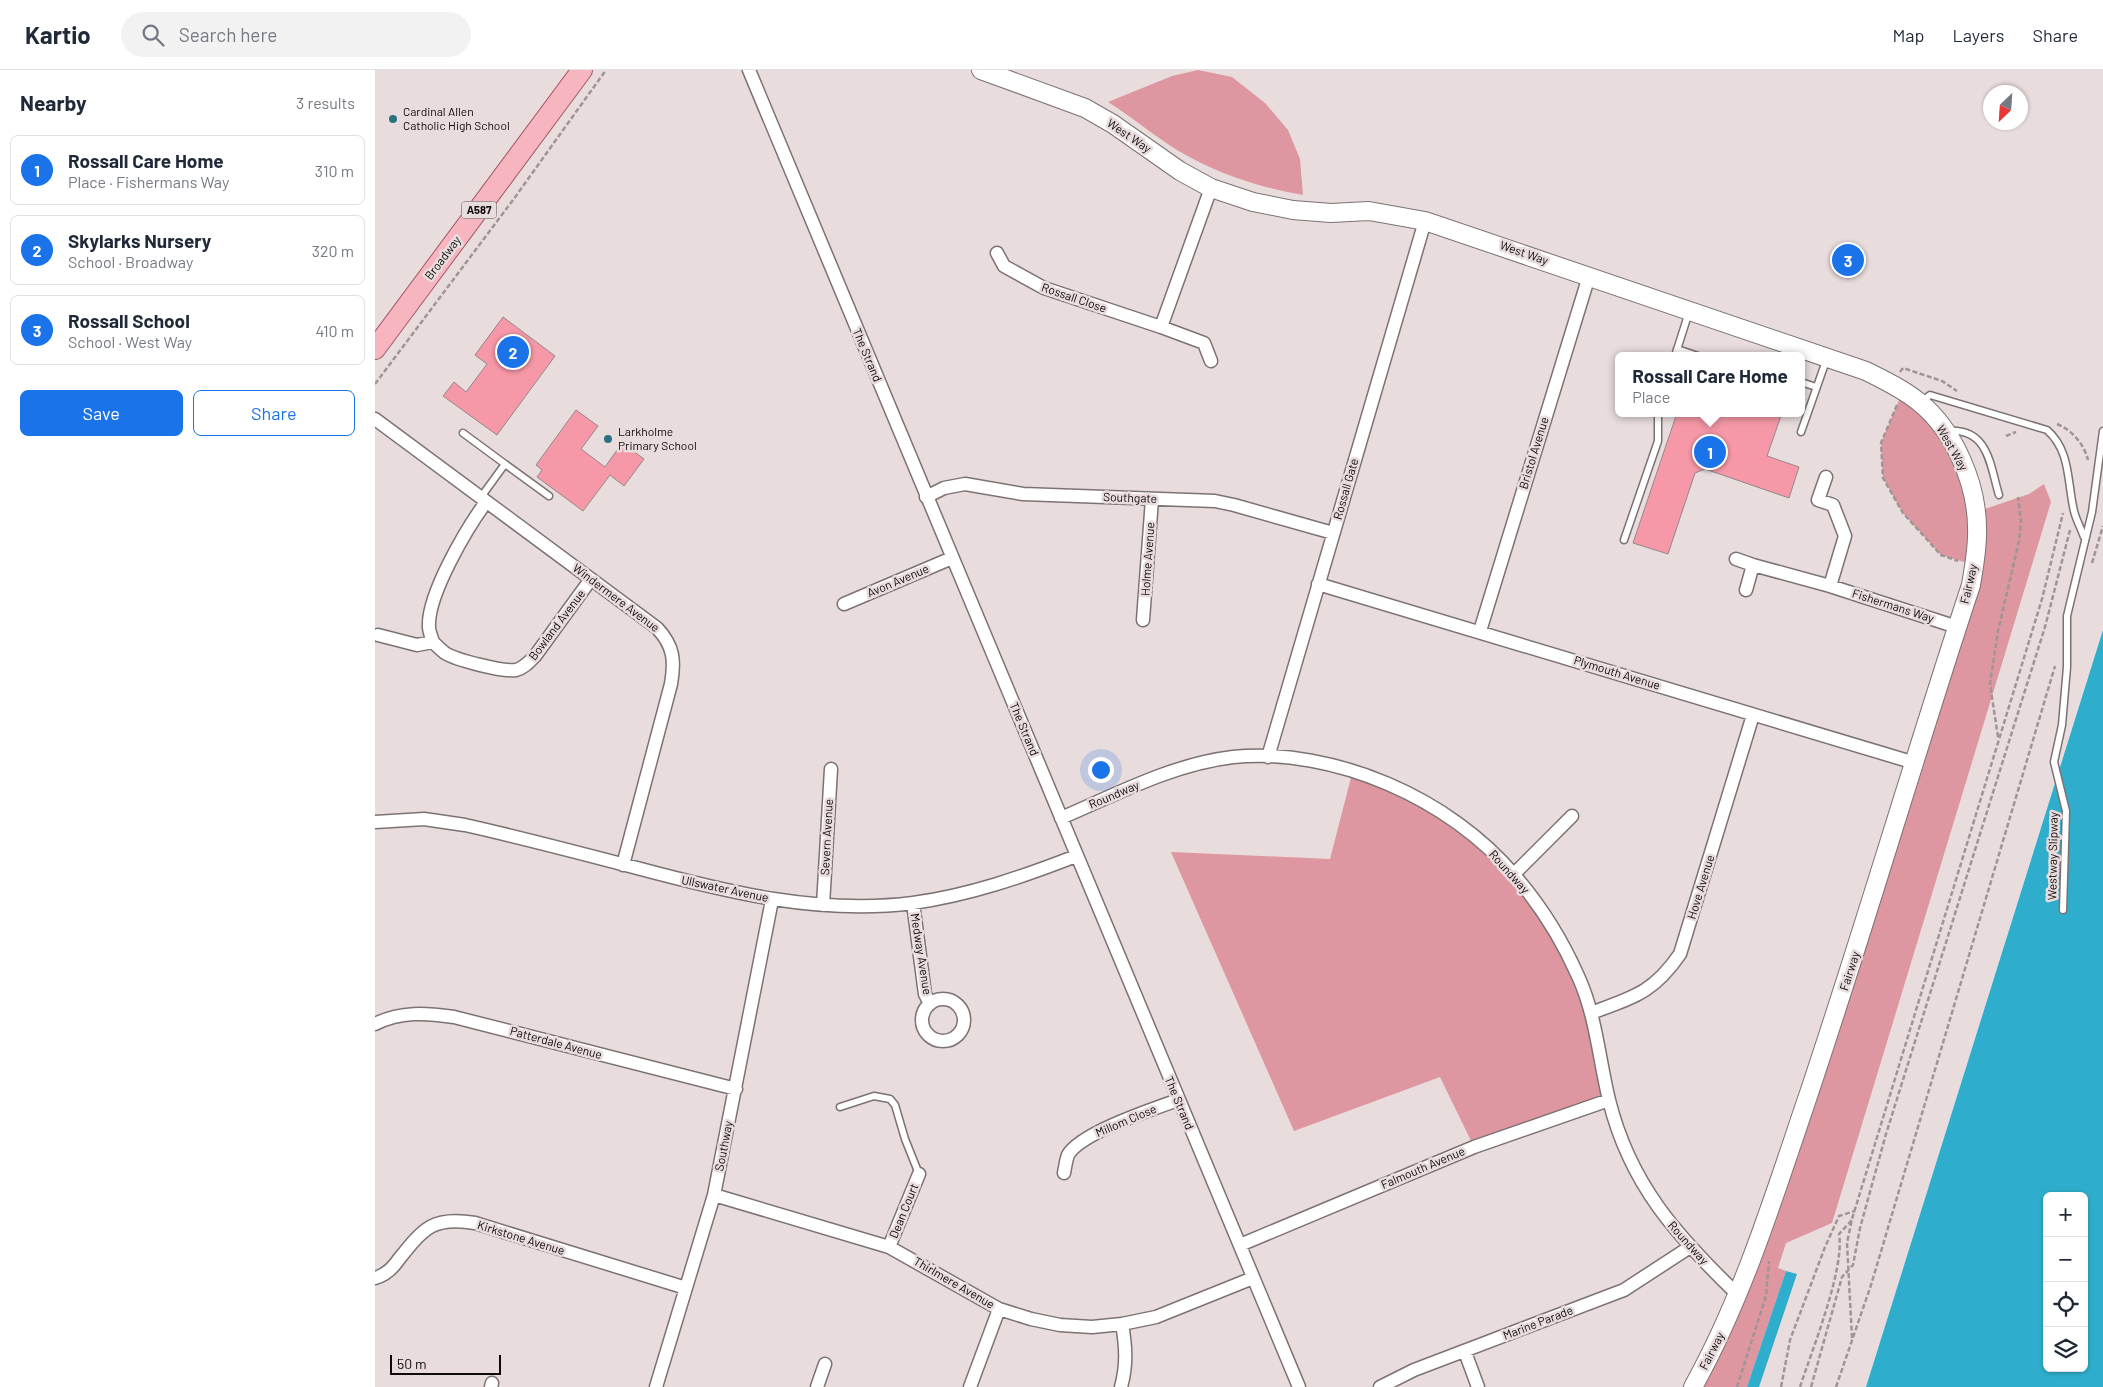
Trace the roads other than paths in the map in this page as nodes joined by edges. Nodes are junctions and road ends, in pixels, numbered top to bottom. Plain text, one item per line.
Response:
1 (582, 70) edge
2 (749, 70) edge
3 (981, 70) edge
4 (1211, 188) junction
5 (1425, 221) junction
6 (997, 253) dead end
7 (1589, 276) junction
8 (1689, 311) junction
9 (1161, 328) junction
10 (375, 349) edge
11 (1676, 352) edge
12 (1827, 357) junction
13 (1211, 361) dead end
14 (1805, 383) edge
15 (1817, 387) junction
16 (1920, 403) junction
17 (1658, 417) edge
18 (375, 419) edge
19 (2103, 431) edge
20 (1801, 432) dead end
21 (1945, 432) junction
22 (463, 433) dead end
23 (505, 464) junction
24 (1826, 478) dead end
25 (549, 496) dead end
26 (1999, 496) dead end
27 (926, 497) junction
28 (484, 499) junction
29 (1153, 499) junction
30 (1333, 533) junction
31 (2084, 537) junction
32 (1624, 540) dead end
33 (1977, 545) joint
34 (952, 558) junction
35 (1736, 560) dead end
36 (1753, 564) junction
37 (591, 579) junction
38 (1318, 584) junction
39 (1830, 586) junction
40 (1746, 590) dead end
41 (845, 604) dead end
42 (1143, 620) dead end
43 (1957, 627) junction
44 (1480, 631) junction
45 (378, 635) dead end
46 (433, 642) junction
47 (1753, 715) junction
48 (1268, 756) junction
49 (1915, 763) junction
50 (831, 768) dead end
51 (1572, 816) dead end
52 (1061, 818) junction
53 (375, 822) edge
54 (1076, 856) junction
55 (623, 864) junction
56 (1514, 874) junction
57 (772, 900) junction
58 (913, 903) junction
59 (823, 905) junction
60 (2063, 910) dead end
61 (930, 1004) dead end
62 (1591, 1013) junction
63 (375, 1024) edge
64 (736, 1089) junction
65 (1178, 1100) junction
66 (1609, 1100) junction
67 (840, 1107) dead end
68 (919, 1174) joint
69 (1064, 1174) dead end
70 (714, 1195) junction
71 (1240, 1245) junction
72 (1690, 1247) junction
73 (889, 1248) junction
74 (375, 1278) edge
75 (1253, 1278) junction
76 (686, 1288) junction
77 (1738, 1295) junction
78 (999, 1309) junction
79 (1122, 1324) junction
80 (1465, 1352) junction
81 (825, 1364) dead end
82 (656, 1387) edge
83 (817, 1387) edge
84 (970, 1387) edge
85 (1121, 1387) edge
86 (1299, 1387) edge
87 (1380, 1387) edge
88 (1478, 1387) edge
89 (1693, 1387) edge

1 - 10 main road, Broadway / A587
2 - 27 street, The Strand
3 - 4 street, West Way
4 - 5 street, West Way
4 - 9 street
5 - 7 street, West Way
5 - 30 street, Rossall Gate
6 - 9 street, Rossall Close
7 - 8 street, West Way
7 - 44 street, Bristol Avenue
8 - 11 lane
8 - 12 street, West Way
9 - 13 street, Rossall Close
12 - 15 lane
12 - 16 street, West Way
14 - 15 lane
15 - 20 lane
16 - 21 street, West Way
16 - 31 lane
17 - 32 lane
18 - 28 street, Windermere Avenue
19 - 31 lane, Westway Slipway
21 - 26 lane
21 - 33 street, West Way
22 - 23 lane
23 - 25 lane
23 - 28 lane
24 - 39 street
27 - 29 street, Southgate
27 - 34 street, The Strand
28 - 37 street, Windermere Avenue
28 - 46 street
29 - 30 street, Southgate
29 - 42 street, Holme Avenue
30 - 38 street, Rossall Gate
31 - 60 lane, Westway Slipway
33 - 43 street, Fairway
34 - 41 street, Avon Avenue
34 - 52 street, The Strand
35 - 36 street, Fishermans Way
36 - 39 street, Fishermans Way
36 - 40 street
37 - 46 street, Bowland Avenue
37 - 55 street, Windermere Avenue
38 - 44 street, Plymouth Avenue
38 - 48 street, Rossall Gate
39 - 43 street, Fishermans Way
43 - 49 street, Fairway
44 - 47 street, Plymouth Avenue
45 - 46 street
47 - 49 street, Plymouth Avenue
47 - 62 street, Hove Avenue
48 - 52 street, Roundway
48 - 56 street, Roundway
49 - 77 street, Fairway
50 - 59 street, Severn Avenue
51 - 56 street
52 - 54 street, The Strand
53 - 55 street, Ullswater Avenue
54 - 58 street, Ullswater Avenue
54 - 65 street, The Strand
55 - 57 street, Ullswater Avenue
56 - 62 street, Roundway
57 - 59 street, Ullswater Avenue
57 - 64 street, Southway
58 - 59 street, Ullswater Avenue
58 - 61 street, Medway Avenue
62 - 66 street, Roundway
63 - 64 street, Patterdale Avenue
64 - 70 street, Southway
65 - 69 street, Millom Close
65 - 71 street, The Strand
66 - 71 street, Falmouth Avenue
66 - 72 street, Roundway
67 - 68 lane
68 - 73 street, Dean Court
70 - 73 street, Thirlmere Avenue
70 - 76 street, Southway
71 - 75 street, The Strand
72 - 77 street, Roundway
72 - 80 street, Marine Parade
73 - 78 street, Thirlmere Avenue
74 - 76 street, Kirkstone Avenue
75 - 79 street, Thirlmere Avenue
75 - 86 street, The Strand
76 - 82 street, Southway
77 - 89 street, Fairway
78 - 79 street, Thirlmere Avenue
78 - 84 street
79 - 85 street
80 - 87 street, Marine Parade
80 - 88 street
81 - 83 street

